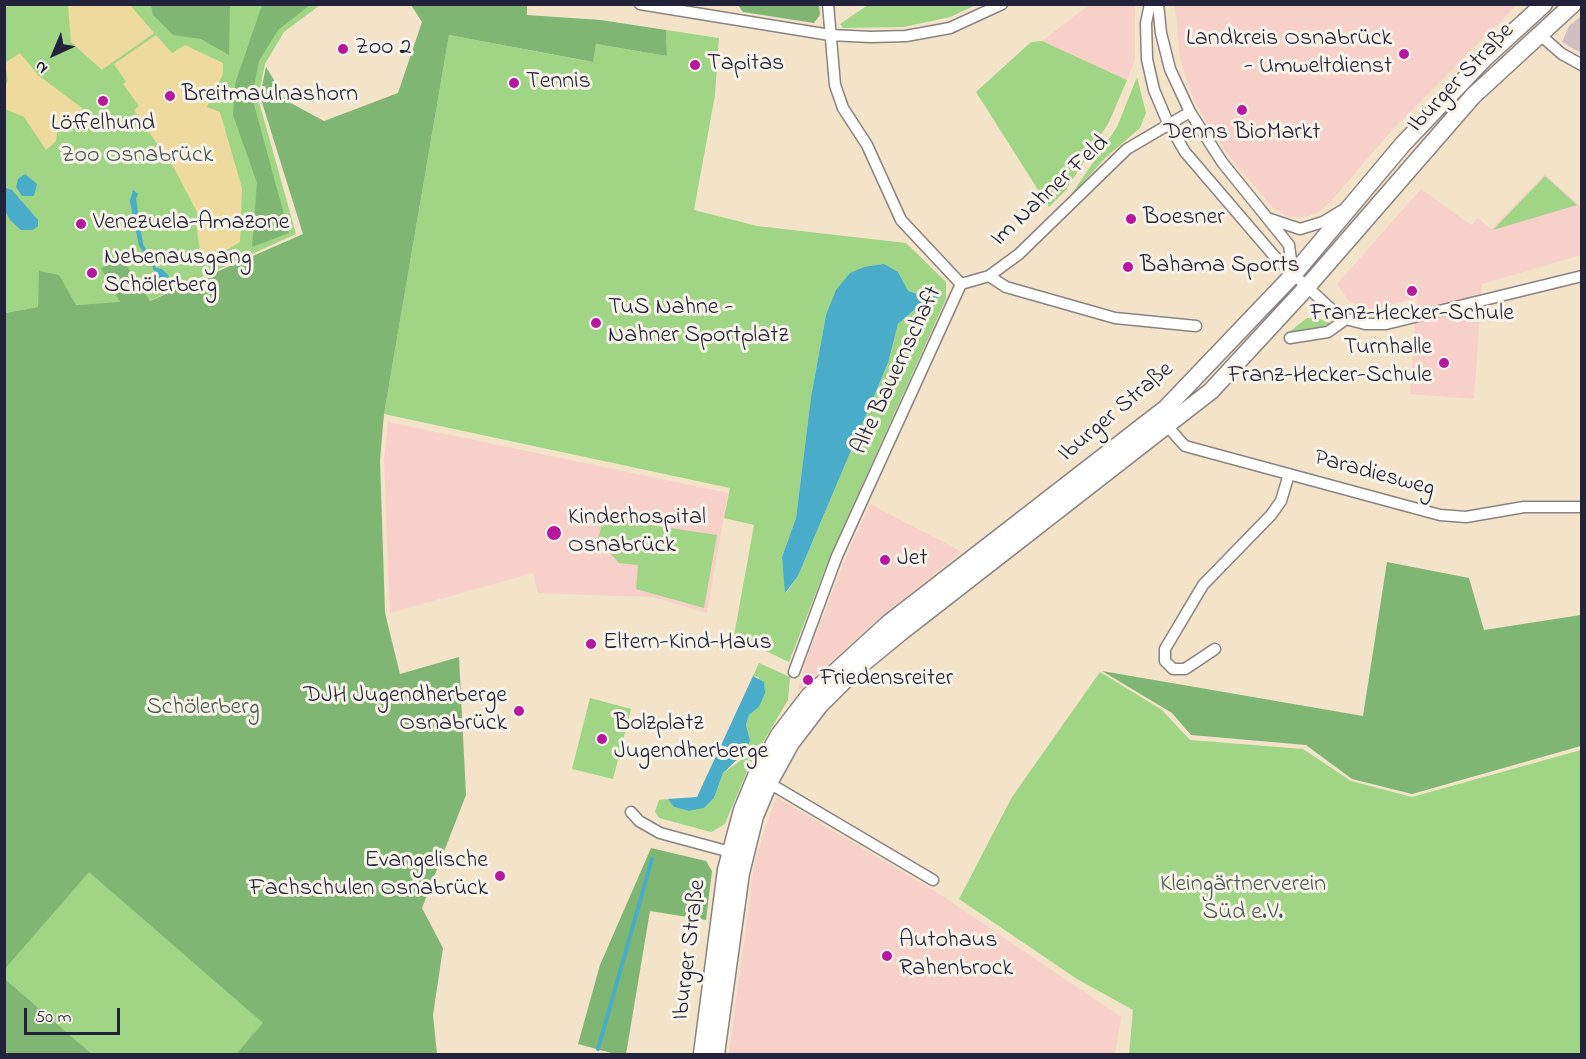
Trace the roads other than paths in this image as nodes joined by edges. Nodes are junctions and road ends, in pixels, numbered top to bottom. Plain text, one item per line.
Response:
1 (640, 4) edge
2 (828, 4) edge
3 (1002, 4) edge
4 (1150, 4) edge
5 (1158, 4) edge
6 (1544, 4) edge
7 (1573, 4) edge
8 (1539, 34) junction
9 (830, 35) junction
10 (1581, 65) edge
11 (1190, 112) junction
12 (1168, 123) junction
13 (1352, 205) junction
14 (1266, 217) junction
15 (1293, 274) junction
16 (989, 276) junction
17 (1581, 276) edge
18 (961, 284) junction
19 (1307, 287) junction
20 (1346, 319) junction
21 (1196, 326) dead end
22 (1290, 338) dead end
23 (1167, 426) junction
24 (1289, 474) junction
25 (1581, 507) edge
26 (1215, 649) dead end
27 (795, 672) dead end
28 (769, 783) junction
29 (631, 812) dead end
30 (737, 854) junction
31 (933, 880) dead end
32 (702, 1054) edge
33 (716, 1054) edge

1 - 9 street
2 - 9 street, Alte Bauernschaft
3 - 9 street
4 - 12 street
5 - 11 street
6 - 13 main road, Iburger Straße
7 - 8 main road, Iburger Straße
8 - 10 street
8 - 19 main road, Iburger Straße
9 - 18 street, Alte Bauernschaft
11 - 12 street, Im Nahner Feld
11 - 14 street
12 - 15 street
12 - 16 street, Im Nahner Feld
13 - 14 street
13 - 15 main road, Iburger Straße
14 - 15 street
15 - 19 street
15 - 30 main road, Iburger Straße
16 - 18 street, Im Nahner Feld
16 - 21 street
17 - 20 street
18 - 27 street, Alte Bauernschaft
19 - 20 street
19 - 23 main road, Iburger Straße
20 - 22 street
23 - 24 street, Paradiesweg
23 - 28 main road, Iburger Straße
24 - 25 street, Paradiesweg
24 - 26 street
28 - 30 main road, Iburger Straße
28 - 31 street
29 - 30 street, Iburger Straße
30 - 32 main road, Iburger Straße
30 - 33 main road, Iburger Straße

